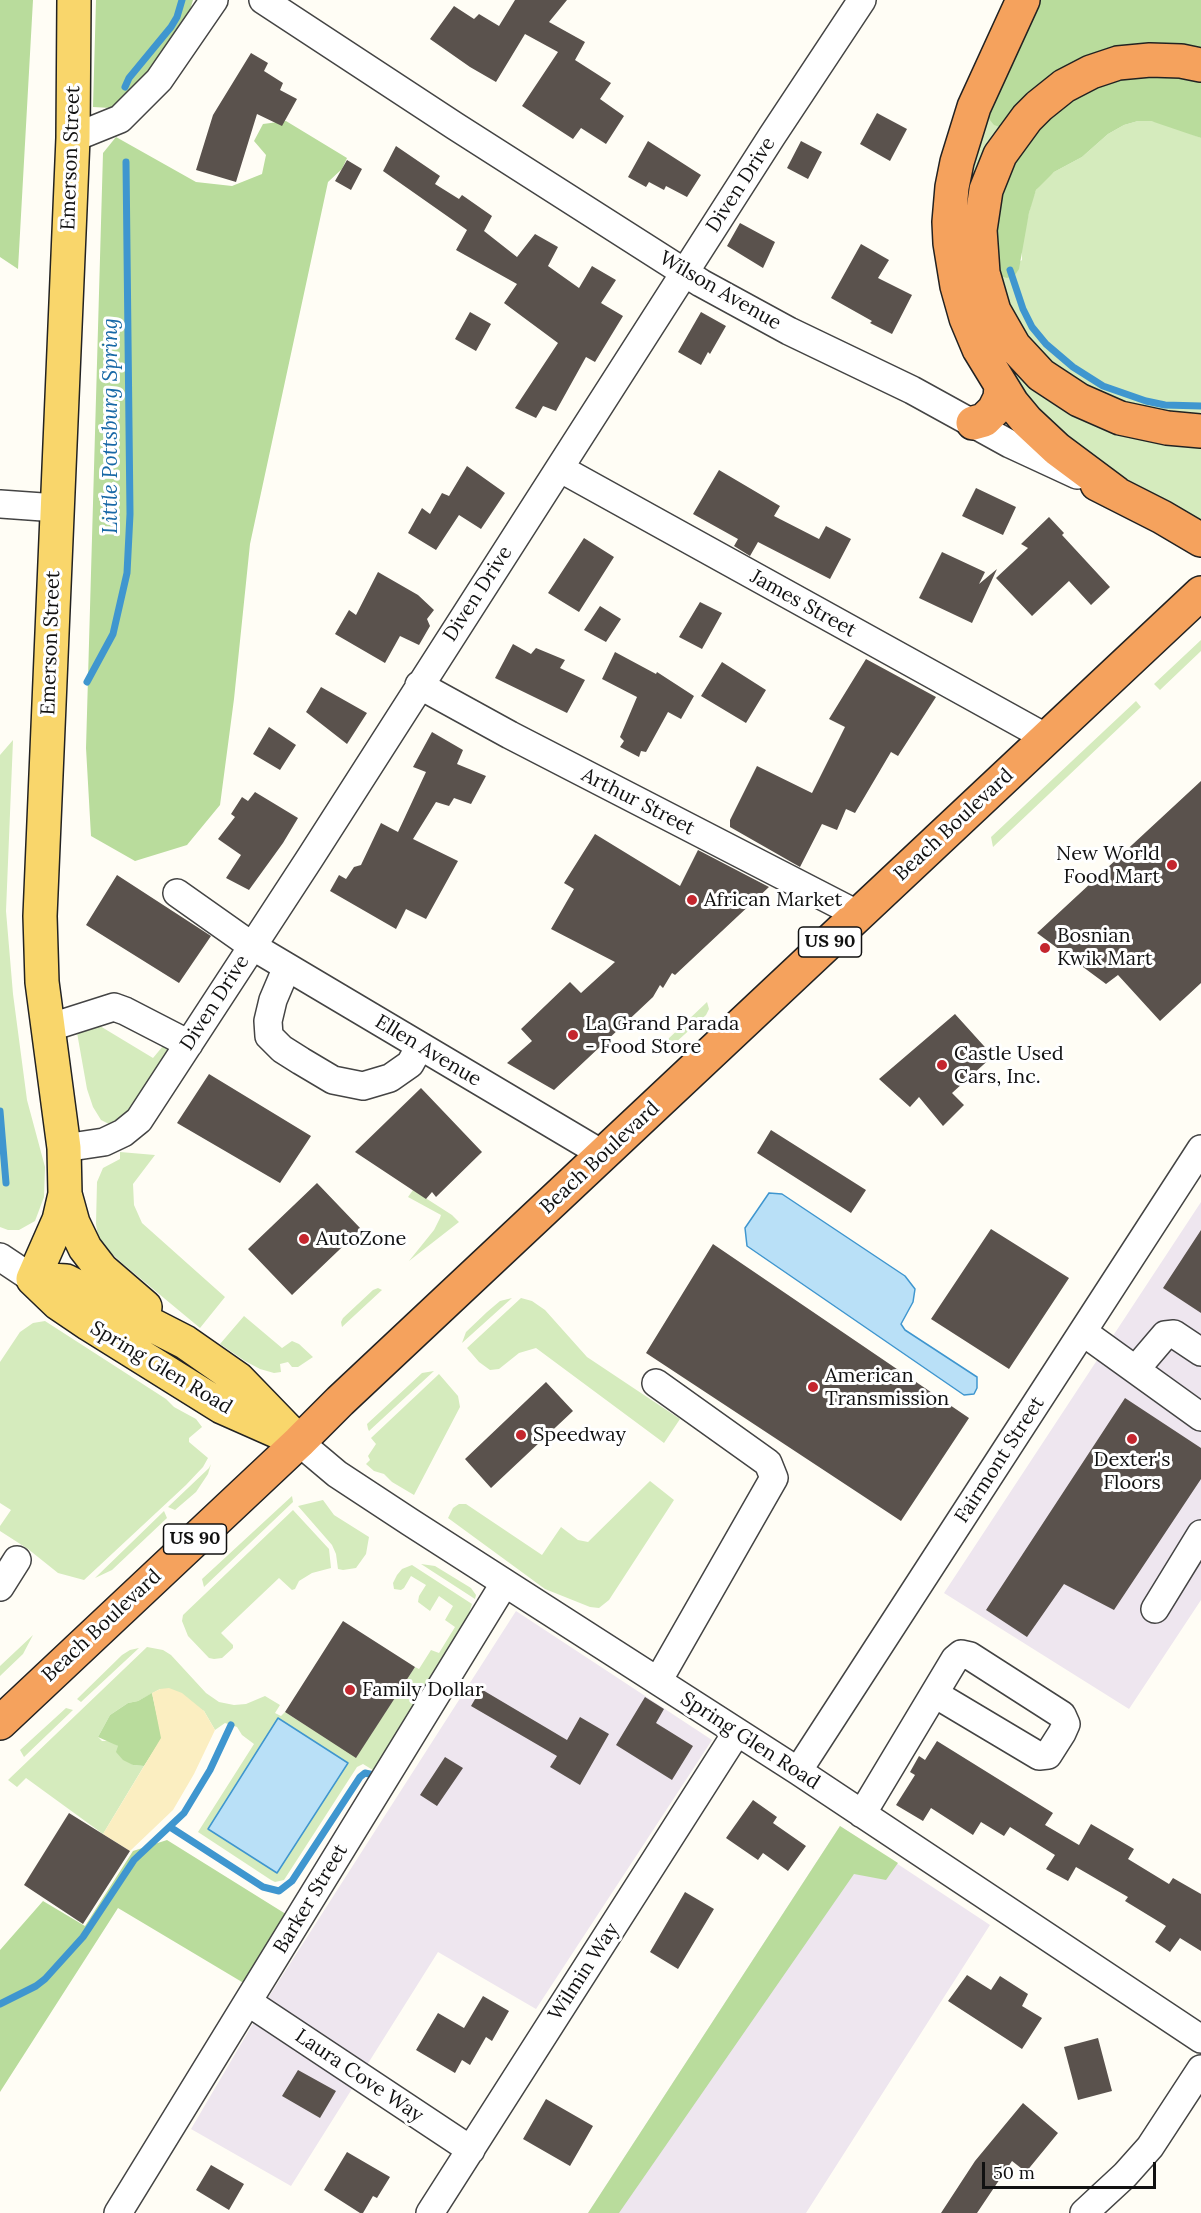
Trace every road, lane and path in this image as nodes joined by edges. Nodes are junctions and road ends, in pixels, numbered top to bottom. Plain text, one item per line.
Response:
1 (74, 0) edge
2 (214, 0) edge
3 (263, 0) edge
4 (862, 0) edge
5 (1023, 0) edge
6 (1201, 65) edge
7 (74, 138) junction
8 (684, 273) junction
9 (1001, 386) junction
10 (973, 423) junction
11 (1201, 431) edge
12 (561, 468) junction
13 (1082, 477) joint
14 (1116, 493) junction
15 (0, 504) edge
16 (57, 508) junction
17 (1201, 540) edge
18 (1201, 593) edge
19 (419, 685) junction
20 (1047, 738) junction
21 (177, 893) dead end
22 (859, 915) junction
23 (252, 946) junction
24 (287, 967) junction
25 (48, 1028) junction
26 (189, 1044) junction
27 (420, 1046) junction
28 (64, 1148) junction
29 (1201, 1149) edge
30 (604, 1155) junction
31 (65, 1194) junction
32 (0, 1257) edge
33 (33, 1279) junction
34 (1083, 1332) junction
35 (185, 1342) junction
36 (1201, 1352) edge
37 (1136, 1370) junction
38 (656, 1383) dead end
39 (1201, 1417) edge
40 (299, 1442) junction
41 (1201, 1534) edge
42 (17, 1560) dead end
43 (504, 1584) junction
44 (0, 1587) edge
45 (1155, 1609) dead end
46 (658, 1681) junction
47 (935, 1694) junction
48 (0, 1723) edge
49 (737, 1732) junction
50 (798, 1771) junction
51 (862, 1814) junction
52 (248, 2002) junction
53 (1201, 2039) edge
54 (1201, 2069) edge
55 (471, 2150) junction
56 (118, 2213) edge
57 (430, 2213) edge
58 (1084, 2213) edge

1 - 7 main road, Emerson Street
2 - 7 street
3 - 8 street, Wilson Avenue
4 - 8 street, Diven Drive
5 - 9 highway
6 - 11 highway
7 - 16 main road, Emerson Street
8 - 10 street, Wilson Avenue
8 - 12 street, Diven Drive
9 - 10 highway
9 - 14 highway
10 - 13 street, Wilson Avenue
12 - 19 street, Diven Drive
12 - 20 street, James Street
13 - 14 highway, Wilson Avenue
14 - 17 highway, Wilson Avenue
15 - 16 street
16 - 25 main road, Emerson Street
18 - 20 highway, Beach Boulevard / US 90
19 - 22 street, Arthur Street
19 - 23 street, Diven Drive
20 - 22 highway, Beach Boulevard / US 90
21 - 23 street, Ellen Avenue
22 - 30 highway, Beach Boulevard / US 90
23 - 24 street, Ellen Avenue
23 - 26 street, Diven Drive
24 - 27 street, Ellen Avenue
24 - 27 street
25 - 26 street
25 - 28 main road, Emerson Street
26 - 28 street, Diven Drive
27 - 30 street, Ellen Avenue
28 - 31 main road, Emerson Street
29 - 34 street, Fairmont Street
30 - 40 highway, Beach Boulevard / US 90
31 - 33 main road, Emerson Street
31 - 35 main road
32 - 33 street, Spring Glen Road
33 - 35 main road, Spring Glen Road
33 - 40 main road, Spring Glen Road
34 - 37 street
34 - 50 street, Fairmont Street
35 - 40 main road, Spring Glen Road
36 - 37 street
37 - 39 street
38 - 46 street
40 - 43 street, Spring Glen Road
40 - 48 highway, Beach Boulevard / US 90
41 - 45 street
42 - 44 street
43 - 46 street, Spring Glen Road
43 - 52 street, Barker Street
46 - 49 street, Spring Glen Road
47 - 47 street
47 - 51 street
49 - 50 street, Spring Glen Road
49 - 55 street, Wilmin Way
50 - 51 street, Spring Glen Road
51 - 53 street, Spring Glen Road
52 - 55 street, Laura Cove Way
52 - 56 street, Barker Street
54 - 58 street
55 - 57 street, Wilmin Way

